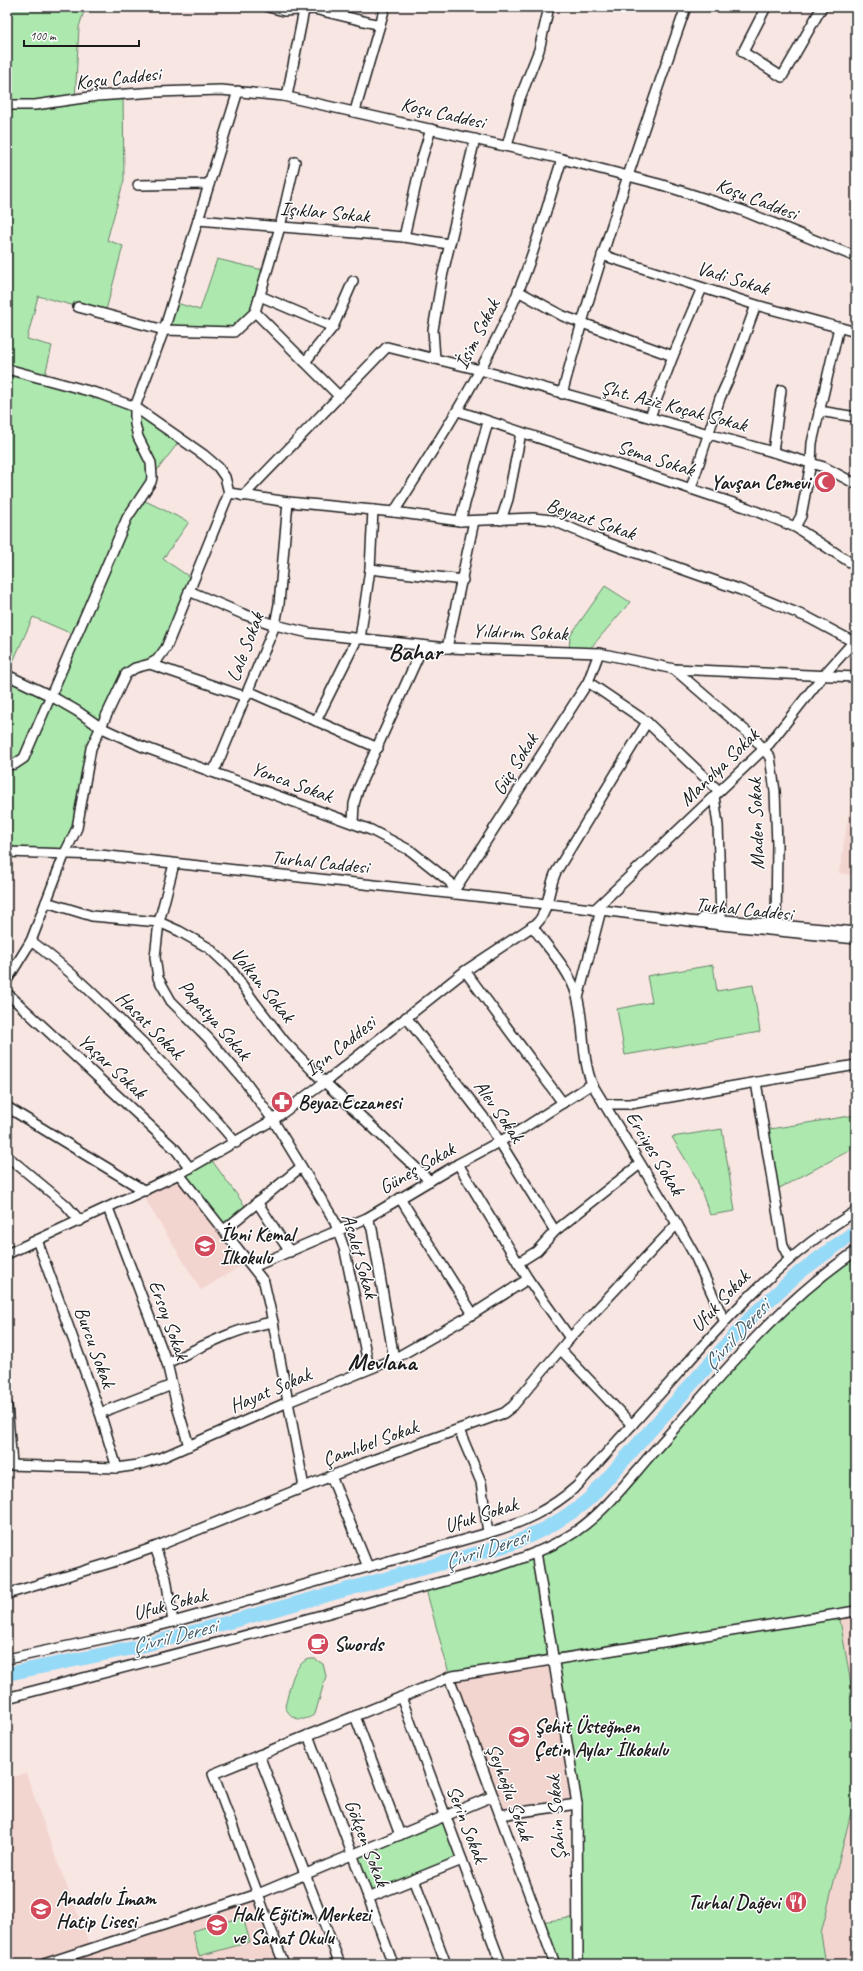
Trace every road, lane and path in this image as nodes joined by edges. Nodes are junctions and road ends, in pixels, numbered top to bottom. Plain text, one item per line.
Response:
1 (268, 7) edge
2 (385, 7) edge
3 (549, 7) edge
4 (686, 7) edge
5 (766, 7) edge
6 (822, 7) edge
7 (285, 9) edge
8 (304, 10) junction
9 (380, 24) junction
10 (238, 91) junction
11 (287, 96) junction
12 (7, 105) edge
13 (355, 111) junction
14 (431, 129) junction
15 (475, 139) junction
16 (507, 146) junction
17 (562, 159) junction
18 (295, 162) dead end
19 (627, 176) junction
20 (210, 184) junction
21 (138, 185) dead end
22 (198, 220) junction
23 (280, 227) junction
24 (404, 237) junction
25 (449, 244) junction
26 (602, 255) junction
27 (856, 257) edge
28 (353, 280) dead end
29 (702, 288) junction
30 (518, 291) junction
31 (260, 296) junction
32 (756, 305) junction
33 (78, 307) dead end
34 (255, 312) junction
35 (581, 323) junction
36 (333, 327) junction
37 (839, 327) junction
38 (164, 330) junction
39 (856, 330) edge
40 (672, 356) junction
41 (435, 359) junction
42 (305, 362) junction
43 (7, 369) edge
44 (480, 370) junction
45 (781, 390) dead end
46 (562, 394) junction
47 (339, 396) junction
48 (135, 407) junction
49 (458, 410) junction
50 (820, 411) junction
51 (650, 417) junction
52 (856, 417) edge
53 (488, 422) junction
54 (521, 433) junction
55 (709, 434) junction
56 (773, 452) junction
57 (811, 463) junction
58 (856, 484) edge
59 (691, 488) junction
60 (229, 493) junction
61 (243, 496) junction
62 (288, 502) junction
63 (373, 510) junction
64 (394, 512) junction
65 (501, 520) junction
66 (460, 521) junction
67 (474, 521) junction
68 (795, 527) junction
69 (856, 566) edge
70 (370, 570) junction
71 (462, 580) junction
72 (189, 591) junction
73 (275, 625) junction
74 (359, 639) junction
75 (855, 640) edge
76 (423, 646) junction
77 (447, 648) junction
78 (599, 653) junction
79 (150, 664) junction
80 (674, 669) junction
81 (7, 675) edge
82 (822, 677) junction
83 (856, 677) edge
84 (588, 682) junction
85 (247, 694) junction
86 (51, 696) junction
87 (316, 721) junction
88 (647, 722) junction
89 (100, 727) junction
90 (378, 748) junction
91 (764, 749) junction
92 (7, 765) edge
93 (211, 772) junction
94 (717, 794) junction
95 (353, 822) junction
96 (7, 852) edge
97 (65, 853) junction
98 (174, 864) junction
99 (454, 893) junction
100 (46, 902) junction
101 (546, 904) junction
102 (597, 910) junction
103 (629, 914) junction
104 (721, 919) junction
105 (159, 922) junction
106 (776, 924) junction
107 (532, 926) junction
108 (856, 932) edge
109 (856, 939) edge
110 (31, 941) junction
111 (465, 971) junction
112 (7, 980) edge
113 (7, 993) edge
114 (578, 998) junction
115 (406, 1017) junction
116 (856, 1065) edge
117 (325, 1082) junction
118 (756, 1082) junction
119 (592, 1084) junction
120 (563, 1103) junction
121 (604, 1104) junction
122 (7, 1107) edge
123 (273, 1120) junction
124 (500, 1141) junction
125 (236, 1143) junction
126 (7, 1156) edge
127 (458, 1164) junction
128 (640, 1164) junction
129 (301, 1167) junction
130 (190, 1168) junction
131 (179, 1174) junction
132 (430, 1181) junction
133 (145, 1191) junction
134 (400, 1198) junction
135 (257, 1202) junction
136 (108, 1208) junction
137 (856, 1211) edge
138 (366, 1218) junction
139 (80, 1220) junction
140 (677, 1224) junction
141 (224, 1230) junction
142 (339, 1231) junction
143 (555, 1231) junction
144 (37, 1240) junction
145 (856, 1251) edge
146 (290, 1252) junction
147 (8, 1253) edge
148 (789, 1258) junction
149 (518, 1263) junction
150 (253, 1267) junction
151 (528, 1279) junction
152 (473, 1314) junction
153 (724, 1320) junction
154 (273, 1322) junction
155 (570, 1338) junction
156 (561, 1350) junction
157 (394, 1359) junction
158 (167, 1363) junction
159 (369, 1368) junction
160 (172, 1385) junction
161 (288, 1402) junction
162 (7, 1405) edge
163 (100, 1413) junction
164 (632, 1425) junction
165 (459, 1430) junction
166 (189, 1446) junction
167 (10, 1465) edge
168 (117, 1468) junction
169 (331, 1476) junction
170 (304, 1487) junction
171 (488, 1533) junction
172 (155, 1547) junction
173 (536, 1552) junction
174 (368, 1567) junction
175 (7, 1594) edge
176 (856, 1612) edge
177 (173, 1622) junction
178 (7, 1659) edge
179 (554, 1659) junction
180 (449, 1677) junction
181 (401, 1697) junction
182 (7, 1698) edge
183 (355, 1716) junction
184 (308, 1735) junction
185 (259, 1755) junction
186 (493, 1796) junction
187 (577, 1804) junction
188 (500, 1815) junction
189 (445, 1816) junction
190 (400, 1835) junction
191 (351, 1854) junction
192 (462, 1860) junction
193 (305, 1874) junction
194 (414, 1879) junction
195 (258, 1894) junction
196 (368, 1898) junction
197 (44, 1964) edge
198 (284, 1964) edge
199 (340, 1964) edge
200 (393, 1964) edge
201 (446, 1964) edge
202 (500, 1964) edge
203 (555, 1964) edge
204 (578, 1964) edge

1 - 7 street
2 - 9 street
3 - 16 street
4 - 19 street
5 - 6 street
7 - 8 street
8 - 9 street
8 - 11 street
9 - 13 street
10 - 11 street, Koşu Caddesi
10 - 12 street, Koşu Caddesi
10 - 20 street
11 - 13 street, Koşu Caddesi
13 - 14 street, Koşu Caddesi
14 - 15 street, Koşu Caddesi
14 - 24 street
15 - 16 street, Koşu Caddesi
15 - 25 street
16 - 17 street, Koşu Caddesi
17 - 19 street, Koşu Caddesi
17 - 30 street, İsim Sokak
18 - 23 street
19 - 26 street
19 - 27 street, Koşu Caddesi
20 - 21 street
20 - 22 street
22 - 23 street, Işıklar Sokak
22 - 38 street
23 - 24 street, Işıklar Sokak
23 - 31 street
24 - 25 street, Işıklar Sokak
25 - 41 street
26 - 29 street, Vadi Sokak
26 - 35 street
28 - 36 street
29 - 32 street, Vadi Sokak
29 - 40 street
30 - 35 street
30 - 44 street, İsim Sokak
31 - 34 street
31 - 36 street
32 - 37 street, Vadi Sokak
32 - 55 street
33 - 38 street
34 - 38 street
34 - 42 street
35 - 40 street
35 - 46 street
36 - 42 street
37 - 39 street, Vadi Sokak
37 - 50 street
38 - 48 street
40 - 51 street
41 - 44 street, Şht. Aziz Koçak Sokak
41 - 47 street, Şht. Aziz Koçak Sokak
42 - 47 street
43 - 48 street
44 - 46 street, Şht. Aziz Koçak Sokak
44 - 49 street, İsim Sokak
45 - 56 street
46 - 51 street, Şht. Aziz Koçak Sokak
47 - 61 street
48 - 60 street
48 - 86 street
49 - 53 street, Sema Sokak
49 - 64 street, İsim Sokak
50 - 52 street
50 - 57 street
51 - 55 street, Şht. Aziz Koçak Sokak
53 - 54 street, Sema Sokak
53 - 66 street
54 - 59 street, Sema Sokak
54 - 65 street
55 - 56 street, Şht. Aziz Koçak Sokak
55 - 59 street
56 - 57 street, Şht. Aziz Koçak Sokak
57 - 58 street, Şht. Aziz Koçak Sokak
57 - 68 street
59 - 68 street, Sema Sokak
60 - 61 street, Beyazıt Sokak
60 - 72 street
61 - 62 street, Beyazıt Sokak
62 - 63 street, Beyazıt Sokak
62 - 73 street, Lale Sokak
63 - 64 street, Beyazıt Sokak
63 - 70 street
64 - 66 street, Beyazıt Sokak
65 - 67 street, Beyazıt Sokak
65 - 75 street, Beyazıt Sokak
66 - 67 street, Beyazıt Sokak
67 - 71 street
68 - 69 street, Sema Sokak
70 - 71 street
70 - 74 street
71 - 77 street
72 - 73 street, Yıldırım Sokak
72 - 79 street
73 - 74 street, Yıldırım Sokak
73 - 85 street, Lale Sokak
74 - 76 street, Yıldırım Sokak
74 - 87 street
75 - 82 street, Manolya Sokak
76 - 77 street, Yıldırım Sokak
76 - 90 street
77 - 78 street, Yıldırım Sokak
78 - 80 street, Yıldırım Sokak
78 - 84 street, Güç Sokak
79 - 85 street
79 - 89 street
80 - 82 street, Yıldırım Sokak
80 - 91 street, Maden Sokak
81 - 86 street, Yonca Sokak
82 - 83 street, Yıldırım Sokak
82 - 91 street, Manolya Sokak
84 - 88 street
84 - 99 street, Güç Sokak
85 - 87 street
85 - 93 street, Lale Sokak
86 - 89 street, Yonca Sokak
86 - 92 street
87 - 90 street
88 - 94 street
88 - 101 street, Işın Caddesi
89 - 93 street, Yonca Sokak
89 - 97 street
90 - 95 street
91 - 94 street, Manolya Sokak
91 - 106 street, Maden Sokak
93 - 95 street, Yonca Sokak
94 - 102 street, Manolya Sokak
94 - 104 street
95 - 99 street, Yonca Sokak
96 - 97 street, Turhal Caddesi
97 - 98 street, Turhal Caddesi
97 - 100 street
98 - 99 street, Turhal Caddesi
98 - 105 street, Papatya Sokak
99 - 101 street, Turhal Caddesi
100 - 105 street, Volkan Sokak
100 - 110 street
101 - 102 street, Turhal Caddesi
101 - 107 street, Işın Caddesi
102 - 103 street, Turhal Caddesi
102 - 114 street, Erciyes Sokak
103 - 104 street, Turhal Caddesi
103 - 109 street, Turhal Caddesi
104 - 106 street, Turhal Caddesi
105 - 117 street, Volkan Sokak
105 - 123 street, Papatya Sokak
106 - 108 street, Turhal Caddesi
107 - 111 street, Işın Caddesi
107 - 114 street, Erciyes Sokak
110 - 112 street
110 - 125 street, Hasat Sokak
111 - 115 street, Işın Caddesi
111 - 120 street
113 - 130 street, Yaşar Sokak
114 - 119 street, Erciyes Sokak
115 - 117 street, Işın Caddesi
115 - 124 street, Alev Sokak
116 - 118 street
117 - 123 street, Işın Caddesi
117 - 132 street, Volkan Sokak
118 - 121 street
118 - 148 street
119 - 120 street, Güneş Sokak
119 - 121 street, Erciyes Sokak
120 - 124 street, Güneş Sokak
121 - 128 street, Erciyes Sokak
122 - 133 street
123 - 125 street, Işın Caddesi
123 - 129 street, Asalet Sokak
124 - 127 street, Güneş Sokak
124 - 143 street, Alev Sokak
125 - 130 street, Işın Caddesi
126 - 139 street
127 - 132 street, Güneş Sokak
127 - 149 street
128 - 140 street, Erciyes Sokak
128 - 143 street
129 - 135 street
129 - 142 street, Asalet Sokak
130 - 131 street, Işın Caddesi
131 - 133 street, Işın Caddesi
131 - 141 street
132 - 134 street, Güneş Sokak
133 - 136 street, Işın Caddesi
134 - 138 street, Güneş Sokak
134 - 152 street
135 - 141 street
135 - 146 street
136 - 139 street, Işın Caddesi
136 - 158 street, Ersoy Sokak
137 - 148 street, Ufuk Sokak
138 - 142 street, Güneş Sokak
138 - 157 street
139 - 144 street, Işın Caddesi
140 - 153 street, Erciyes Sokak
140 - 155 street, Çamlıbel Sokak
141 - 150 street
142 - 146 street, Güneş Sokak
142 - 159 street, Asalet Sokak
143 - 149 street
144 - 147 street, Işın Caddesi
144 - 163 street, Burcu Sokak
145 - 173 street
146 - 150 street, Güneş Sokak
148 - 153 street, Ufuk Sokak
149 - 151 street
150 - 154 street
151 - 152 street, Hayat Sokak
151 - 155 street
152 - 157 street, Hayat Sokak
153 - 164 street, Ufuk Sokak
154 - 158 street
154 - 161 street
155 - 156 street, Çamlıbel Sokak
156 - 164 street
156 - 165 street, Çamlıbel Sokak
157 - 159 street, Hayat Sokak
158 - 160 street, Ersoy Sokak
159 - 161 street, Hayat Sokak
160 - 163 street
160 - 166 street, Ersoy Sokak
161 - 166 street, Hayat Sokak
161 - 170 street
162 - 167 street
163 - 168 street, Burcu Sokak
164 - 171 street, Ufuk Sokak
165 - 169 street, Çamlıbel Sokak
165 - 171 street
166 - 168 street, Hayat Sokak
167 - 168 street, Hayat Sokak
169 - 170 street, Çamlıbel Sokak
169 - 174 street
170 - 172 street, Çamlıbel Sokak
171 - 174 street, Ufuk Sokak
172 - 175 street, Çamlıbel Sokak
172 - 177 street
173 - 179 street, Şahin Sokak
173 - 182 street
174 - 177 street, Ufuk Sokak
176 - 179 street
177 - 178 street, Ufuk Sokak
179 - 180 street
179 - 187 street, Şahin Sokak
180 - 181 street
180 - 186 street, Şeyhoğlu Sokak
181 - 183 street
181 - 189 street, Serin Sokak
183 - 184 street
183 - 190 street
184 - 185 street
184 - 191 street, Gökçen Sokak
185 - 193 street
185 - 195 street
186 - 188 street, Şeyhoğlu Sokak
186 - 189 street
187 - 188 street
187 - 204 street, Şahin Sokak
188 - 203 street, Şeyhoğlu Sokak
189 - 190 street
189 - 192 street, Serin Sokak
190 - 191 street
191 - 193 street
191 - 196 street, Gökçen Sokak
192 - 194 street
192 - 202 street, Serin Sokak
193 - 195 street
193 - 199 street
194 - 196 street
194 - 201 street
195 - 197 street
195 - 198 street
196 - 200 street, Gökçen Sokak

